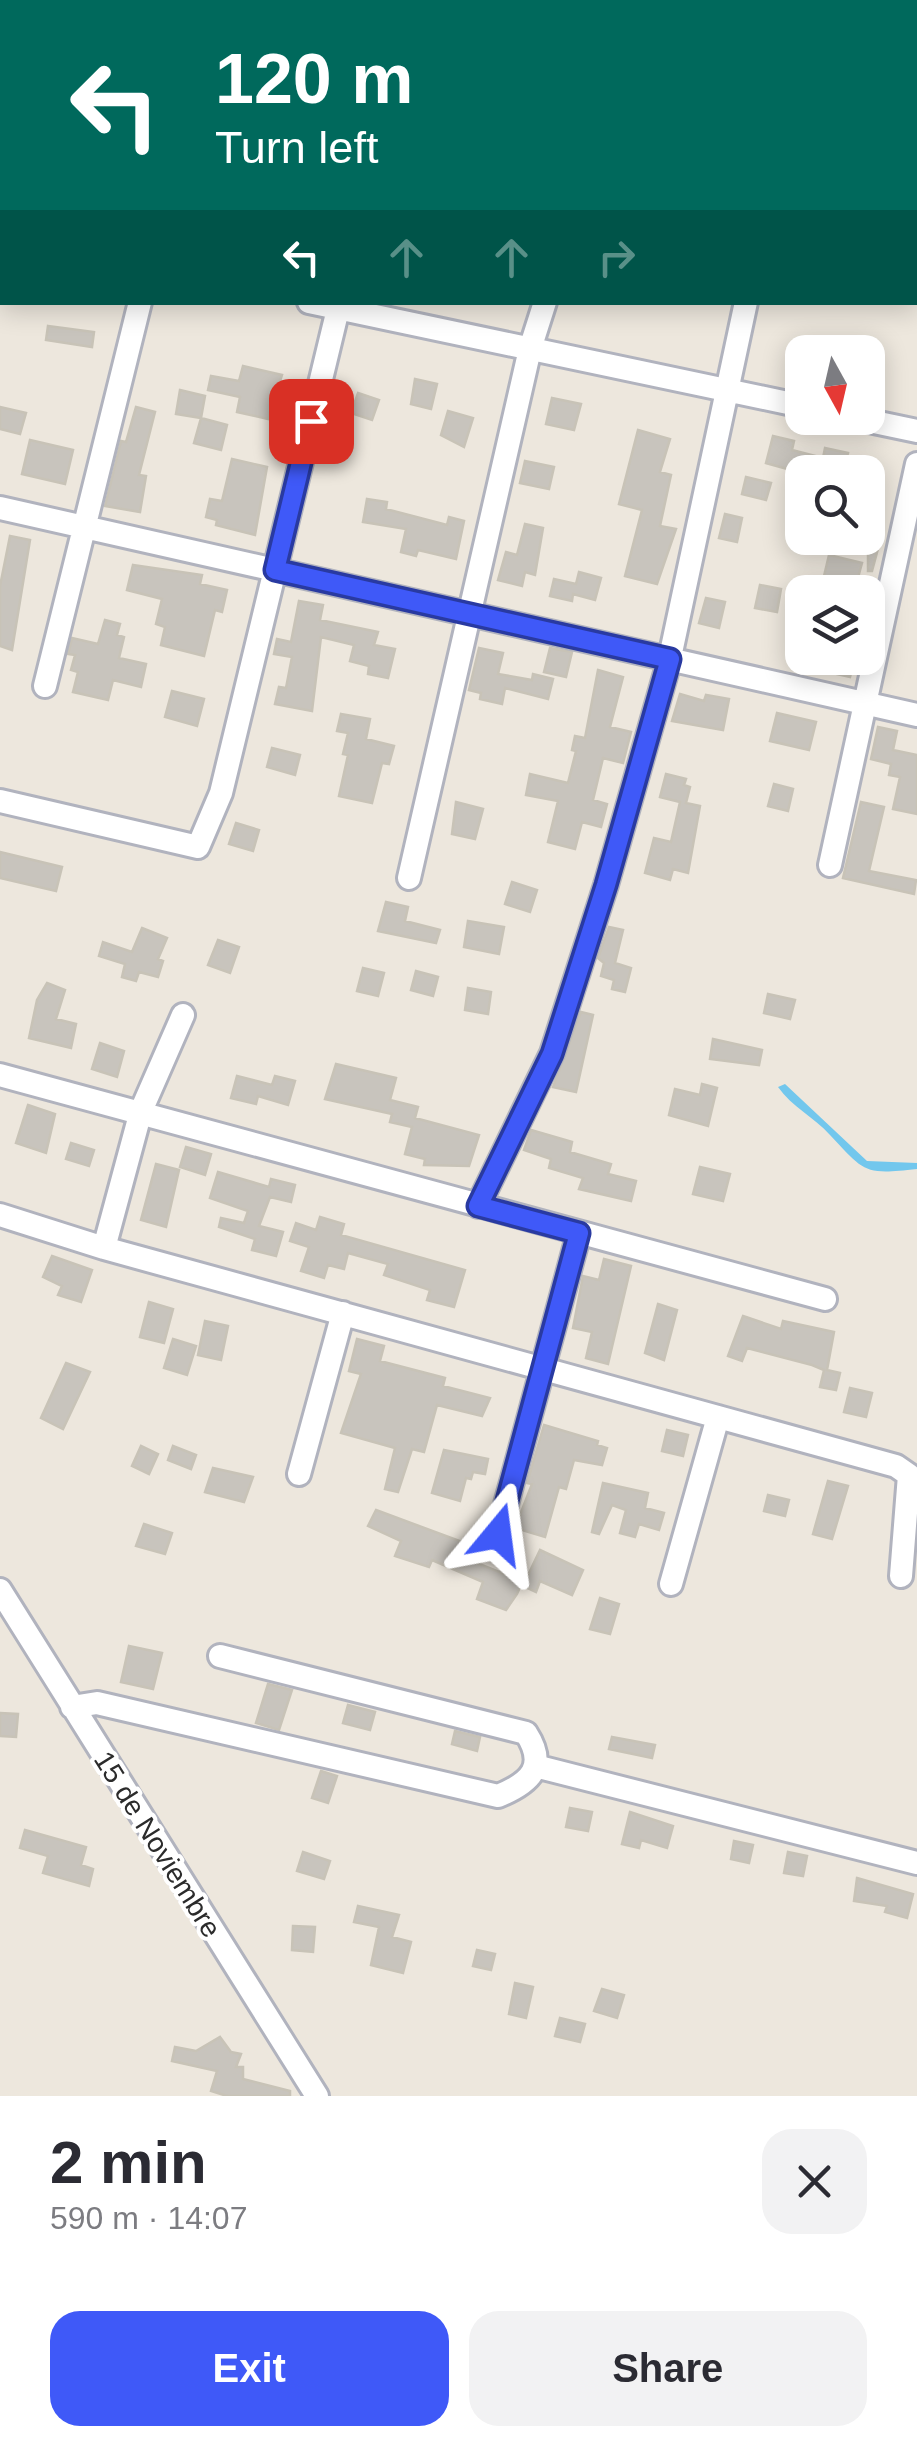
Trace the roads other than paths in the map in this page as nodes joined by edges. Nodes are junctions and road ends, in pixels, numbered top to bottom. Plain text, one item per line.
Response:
1 (139, 305) edge
2 (321, 305) edge
3 (544, 305) edge
4 (745, 305) edge
5 (338, 309) junction
6 (530, 349) junction
7 (726, 390) junction
8 (785, 402) edge
9 (885, 424) edge
10 (917, 430) edge
11 (917, 464) edge
12 (0, 508) edge
13 (86, 528) junction
14 (275, 570) junction
15 (470, 614) junction
16 (670, 659) junction
17 (46, 686) dead end
18 (864, 702) junction
19 (917, 714) edge
20 (0, 801) edge
21 (830, 865) dead end
22 (409, 878) dead end
23 (183, 1015) dead end
24 (0, 1075) edge
25 (140, 1111) junction
26 (478, 1206) junction
27 (0, 1215) edge
28 (579, 1233) junction
29 (104, 1248) junction
30 (825, 1299) dead end
31 (342, 1314) junction
32 (543, 1369) junction
33 (718, 1417) junction
34 (299, 1474) dead end
35 (498, 1534) dead end
36 (901, 1576) dead end
37 (671, 1584) dead end
38 (0, 1590) edge
39 (220, 1656) dead end
40 (72, 1707) junction
41 (536, 1766) junction
42 (917, 1864) edge
43 (317, 2096) edge

1 - 13 street
2 - 5 street
3 - 6 street
4 - 7 street
5 - 6 street
5 - 14 street
6 - 7 street
6 - 15 street
7 - 8 street
7 - 16 street
9 - 10 street
11 - 18 street
12 - 13 street
13 - 14 street
13 - 17 street
14 - 15 street
14 - 20 street
15 - 16 street
15 - 22 street
16 - 18 street
16 - 26 street
18 - 19 street
18 - 21 street
23 - 25 street
24 - 25 street
25 - 26 street
25 - 29 street
26 - 28 street
27 - 29 street
28 - 30 street
28 - 32 street
29 - 31 street
31 - 32 street
31 - 34 street
32 - 33 street
32 - 35 street
33 - 36 street
33 - 37 street
38 - 40 street, 15 de Noviembre
39 - 41 street
40 - 41 street
40 - 43 street, 15 de Noviembre
41 - 42 street

